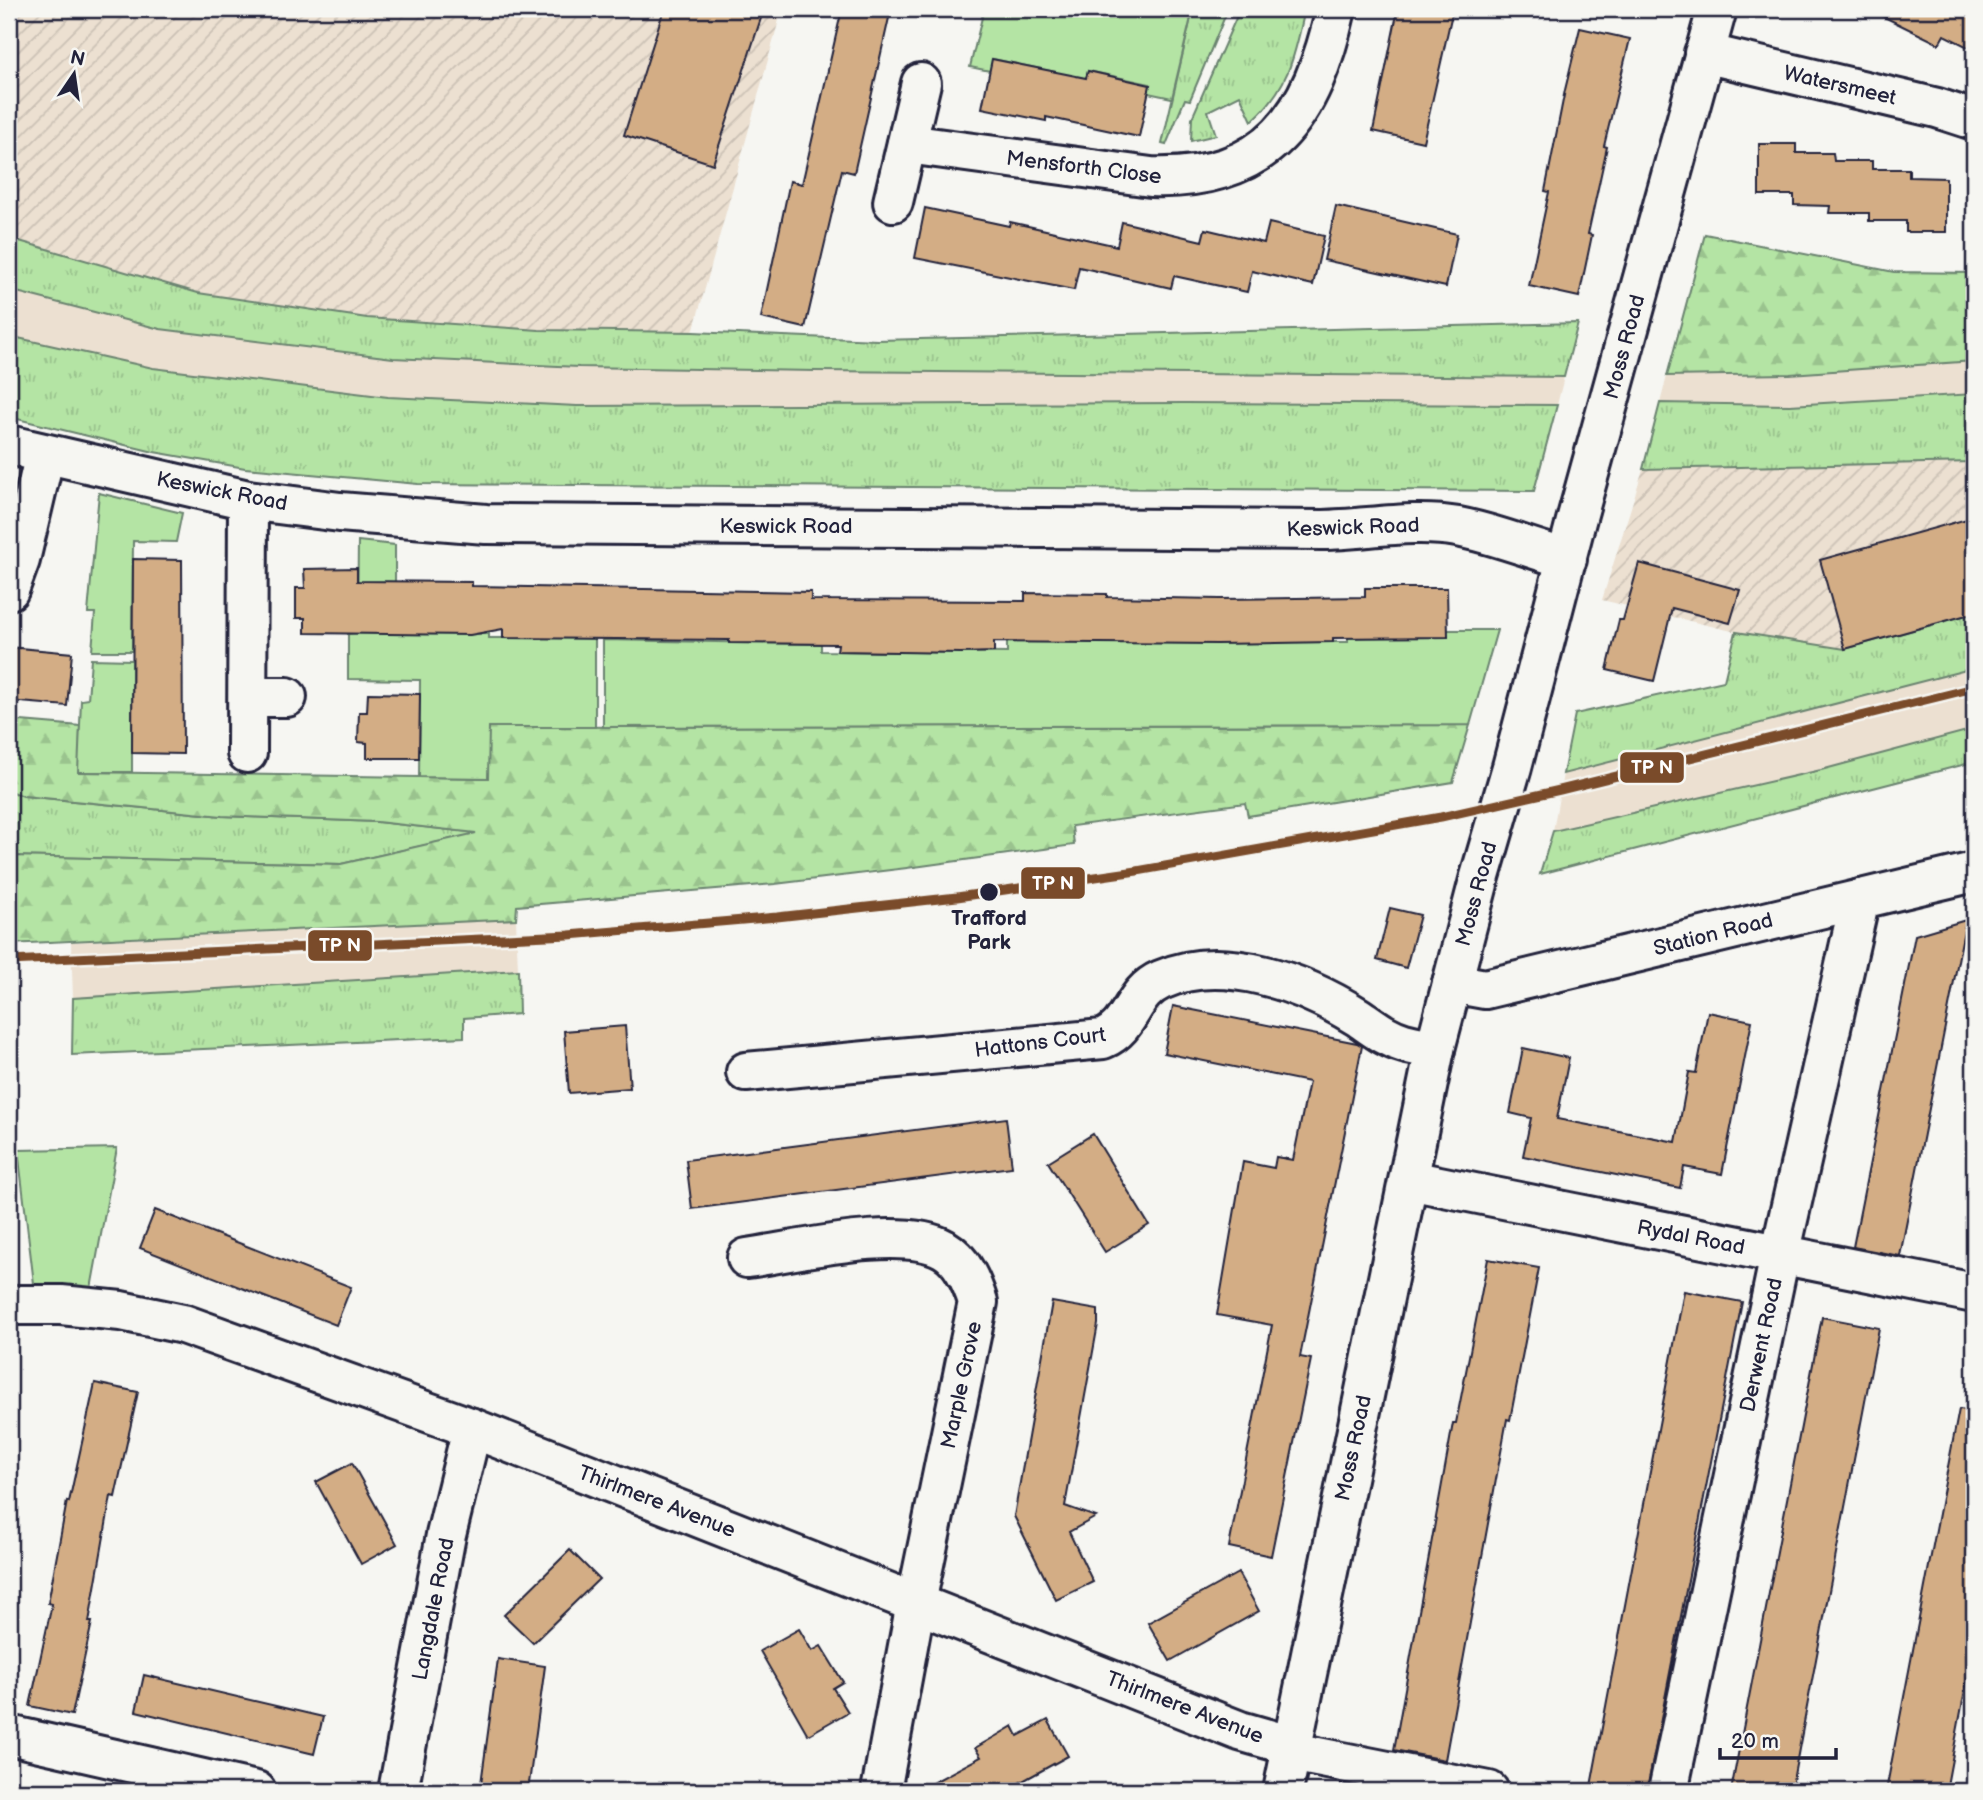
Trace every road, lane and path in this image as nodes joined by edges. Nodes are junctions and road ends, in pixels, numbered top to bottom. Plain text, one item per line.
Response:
1 (1336, 9) edge
2 (1717, 9) edge
3 (1704, 53) junction
4 (921, 83) dead end
5 (1974, 120) edge
6 (907, 144) junction
7 (893, 202) dead end
8 (9, 444) edge
9 (45, 454) junction
10 (248, 500) junction
11 (1567, 559) junction
12 (9, 590) edge
13 (248, 697) junction
14 (287, 697) dead end
15 (247, 753) dead end
16 (1974, 872) edge
17 (1860, 899) junction
18 (1452, 983) junction
19 (1435, 1049) junction
20 (746, 1072) dead end
21 (1409, 1180) junction
22 (1780, 1255) junction
23 (747, 1258) dead end
24 (1974, 1293) edge
25 (9, 1305) edge
26 (472, 1428) junction
27 (916, 1603) junction
28 (9, 1735) edge
29 (1292, 1749) junction
30 (256, 1791) edge
31 (398, 1791) edge
32 (881, 1791) edge
33 (1283, 1791) edge
34 (1489, 1791) edge
35 (1668, 1791) edge

1 - 6 street, Mensforth Close
2 - 3 street, Moss Road
3 - 5 street, Watersmeet
3 - 11 street, Moss Road
4 - 6 street
6 - 7 street
8 - 9 street, Keswick Road
9 - 10 street, Keswick Road
9 - 12 street
10 - 11 street, Keswick Road
10 - 13 street
11 - 18 street, Moss Road
13 - 14 street
13 - 15 street
16 - 17 street, Station Road
17 - 18 street, Station Road
17 - 22 street, Derwent Road
18 - 19 street, Moss Road
19 - 20 street, Hattons Court
19 - 21 street, Moss Road
21 - 22 street, Rydal Road
21 - 29 street, Moss Road
22 - 24 street, Rydal Road
22 - 35 street, Derwent Road
23 - 27 street, Marple Grove
25 - 26 street, Thirlmere Avenue
26 - 27 street, Thirlmere Avenue
26 - 31 street, Langdale Road
27 - 29 street, Thirlmere Avenue
27 - 32 street, Marple Grove
28 - 30 street
29 - 33 street, Moss Road
29 - 34 street, Thirlmere Avenue

